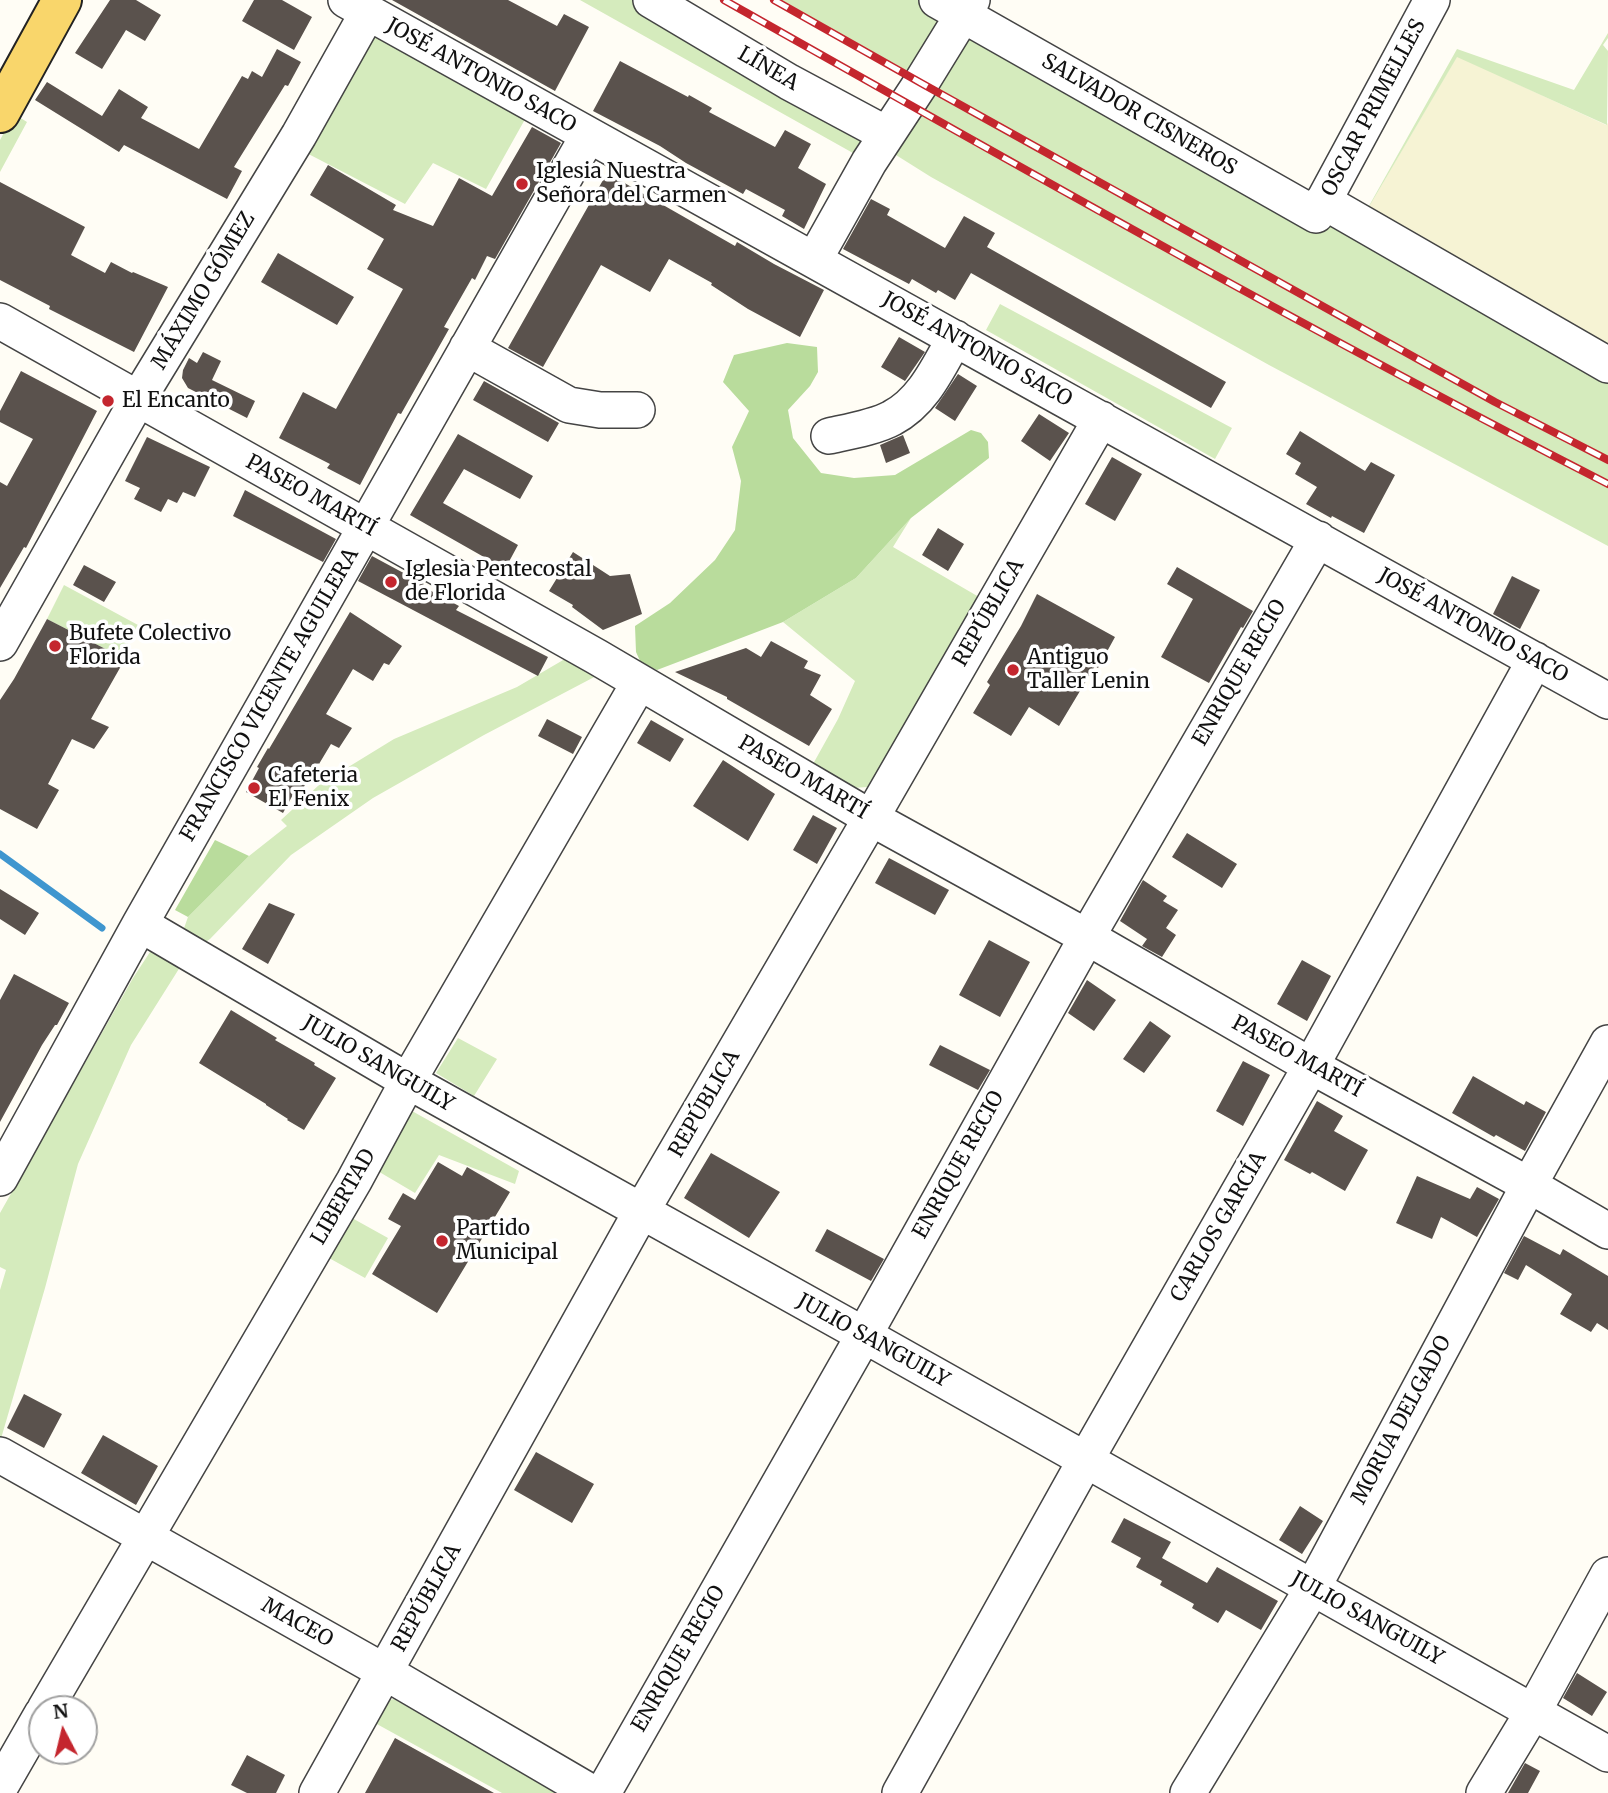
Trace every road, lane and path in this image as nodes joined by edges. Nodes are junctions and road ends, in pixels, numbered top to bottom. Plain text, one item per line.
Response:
1 (62, 0) edge
2 (650, 0) edge
3 (1432, 0) edge
4 (957, 5) edge
5 (357, 6) edge
6 (0, 113) edge
7 (886, 134) junction
8 (588, 136) junction
9 (1319, 208) junction
10 (814, 260) junction
11 (0, 321) edge
12 (956, 338) junction
13 (467, 348) junction
14 (1608, 365) edge
15 (138, 399) junction
16 (637, 410) dead end
17 (1101, 419) junction
18 (829, 436) dead end
19 (366, 527) junction
20 (1318, 540) junction
21 (0, 643) edge
22 (1535, 660) junction
23 (639, 683) junction
24 (1608, 701) edge
25 (871, 818) junction
26 (140, 924) junction
27 (1087, 937) junction
28 (1608, 1043) edge
29 (1311, 1066) junction
30 (408, 1081) junction
31 (0, 1178) edge
32 (1529, 1185) junction
33 (641, 1212) junction
34 (1608, 1231) edge
35 (864, 1335) junction
36 (0, 1455) edge
37 (1085, 1461) junction
38 (145, 1538) junction
39 (1608, 1575) edge
40 (1312, 1589) junction
41 (385, 1672) junction
42 (53, 1695) edge
43 (1533, 1712) junction
44 (28, 1738) edge
45 (1608, 1754) edge
46 (0, 1787) edge
47 (317, 1793) edge
48 (592, 1793) edge
49 (603, 1793) edge
50 (900, 1793) edge
51 (1188, 1793) edge
52 (1484, 1793) edge

1 - 6 main road
2 - 7 street, LÍNEA
3 - 9 street, OSCAR PRIMELLES
4 - 7 street
4 - 9 street, SALVADOR CISNEROS
5 - 8 street, JOSÉ ANTONIO SACO
5 - 15 street, MÁXIMO GÓMEZ
7 - 10 street
8 - 10 street, JOSÉ ANTONIO SACO
8 - 13 street, FRANCISCO VICENTE AGUILERA
9 - 14 street, SALVADOR CISNEROS
10 - 12 street, JOSÉ ANTONIO SACO
11 - 15 street, PASEO MARTÍ
12 - 17 street, JOSÉ ANTONIO SACO
12 - 18 street
13 - 16 street
13 - 19 street, FRANCISCO VICENTE AGUILERA
15 - 19 street, PASEO MARTÍ
15 - 21 street, MÁXIMO GÓMEZ
17 - 20 street, JOSÉ ANTONIO SACO
17 - 25 street, REPÚBLICA
19 - 23 street, PASEO MARTÍ
19 - 26 street, FRANCISCO VICENTE AGUILERA
20 - 22 street, JOSÉ ANTONIO SACO
20 - 27 street, ENRIQUE RECIO
22 - 24 street, JOSÉ ANTONIO SACO
22 - 29 street, CARLOS GARCÍA
23 - 25 street, PASEO MARTÍ
23 - 30 street, LIBERTAD
25 - 27 street, PASEO MARTÍ
25 - 33 street, REPÚBLICA
26 - 30 street, JULIO SANGUILY
26 - 31 street, FRANCISCO VICENTE AGUILERA
27 - 29 street, PASEO MARTÍ
27 - 35 street, ENRIQUE RECIO
28 - 32 street, MORUA DELGADO
29 - 32 street, PASEO MARTÍ
29 - 37 street, CARLOS GARCÍA
30 - 33 street, JULIO SANGUILY
30 - 38 street, LIBERTAD
32 - 34 street, PASEO MARTÍ
32 - 40 street, MORUA DELGADO
33 - 35 street, JULIO SANGUILY
33 - 41 street, REPÚBLICA
35 - 37 street, JULIO SANGUILY
35 - 49 street, ENRIQUE RECIO
36 - 38 street, MACEO
37 - 40 street, JULIO SANGUILY
37 - 50 street, CARLOS GARCÍA
38 - 41 street, MACEO
38 - 42 street, LIBERTAD
39 - 43 street
40 - 43 street, JULIO SANGUILY
40 - 51 street, MORUA DELGADO
41 - 47 street, REPÚBLICA
41 - 48 street, MACEO
43 - 45 street, JULIO SANGUILY
43 - 52 street
44 - 46 street

